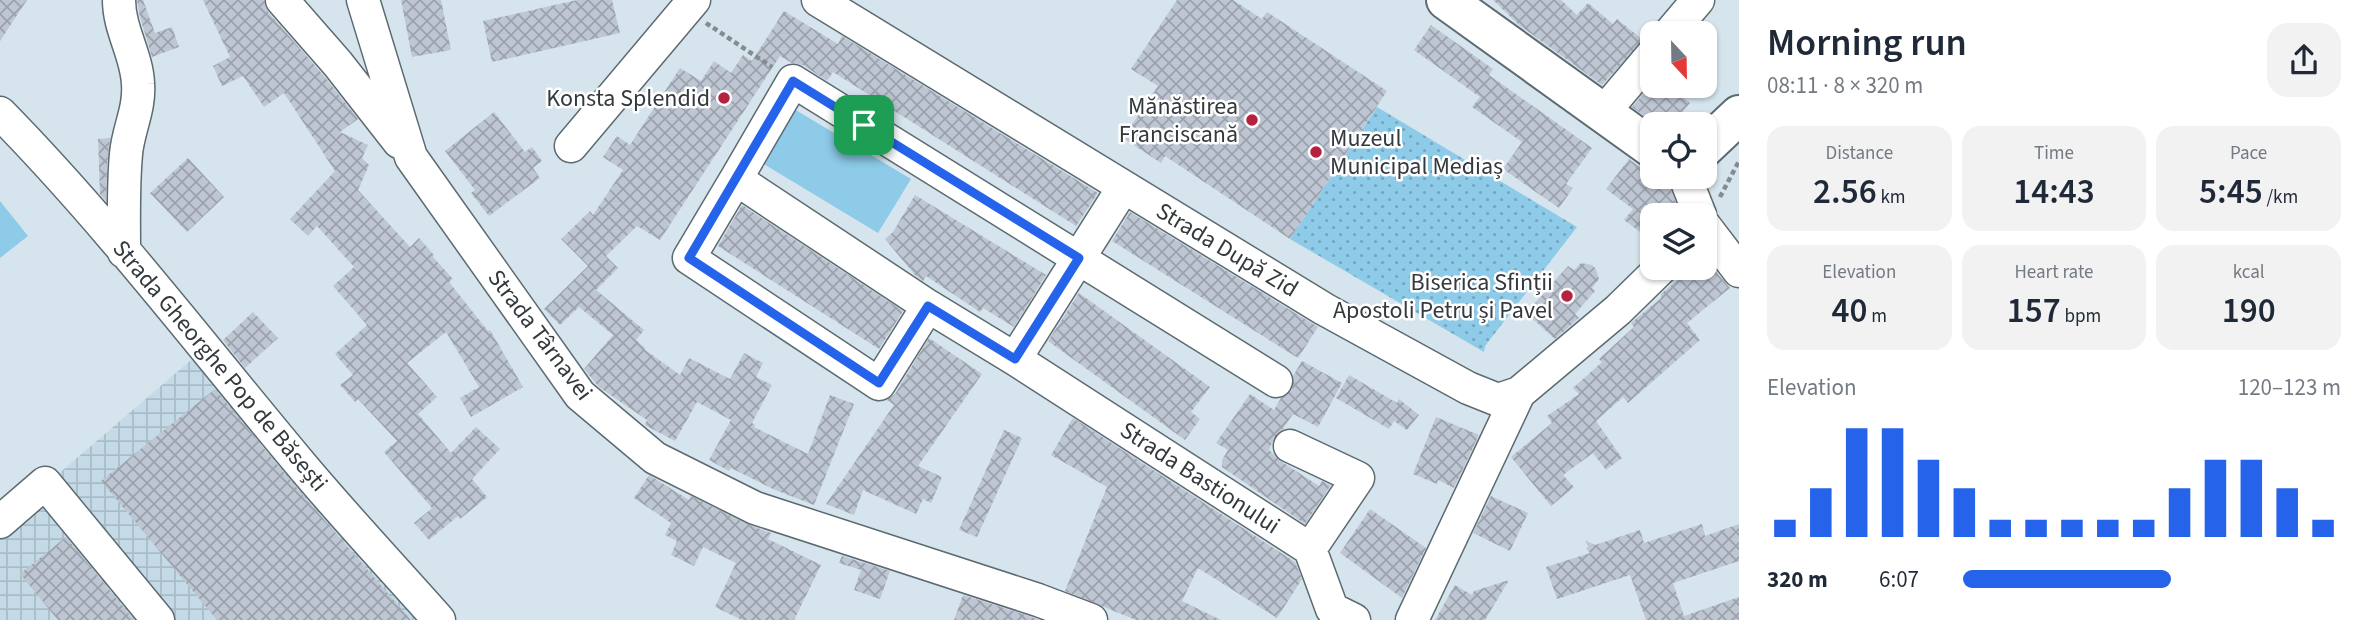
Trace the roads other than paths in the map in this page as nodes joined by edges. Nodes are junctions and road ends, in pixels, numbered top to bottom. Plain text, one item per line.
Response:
1 (119, 0) edge
2 (282, 0) edge
3 (363, 0) edge
4 (818, 0) edge
5 (1446, 0) edge
6 (1698, 0) edge
7 (690, 5) edge
8 (1680, 21) edge
9 (1640, 69) edge
10 (0, 113) edge
11 (1603, 113) junction
12 (1640, 139) edge
13 (570, 146) dead end
14 (411, 158) junction
15 (736, 178) junction
16 (1123, 188) junction
17 (1717, 242) edge
18 (124, 252) junction
19 (1079, 258) junction
20 (1739, 271) edge
21 (1649, 280) edge
22 (928, 306) junction
23 (1015, 359) junction
24 (1276, 381) dead end
25 (1519, 393) junction
26 (1290, 446) dead end
27 (0, 522) edge
28 (1310, 549) junction
29 (158, 620) edge
30 (439, 620) edge
31 (1091, 620) edge
32 (1354, 620) edge
33 (1412, 620) edge

1 - 18 street
2 - 14 street
3 - 14 street, Strada Târnavei
4 - 16 street, Strada După Zid
5 - 11 main road
6 - 8 street
7 - 13 street
9 - 11 street
10 - 18 street, Strada Gheorghe Pop de Băsești
11 - 12 main road
14 - 31 street, Strada Târnavei
15 - 19 street
15 - 22 street, Strada Bastionului
15 - 22 street
16 - 19 street
16 - 25 street, Strada După Zid
17 - 20 street
18 - 30 street, Strada Gheorghe Pop de Băsești
19 - 23 street
19 - 24 street
21 - 25 street
22 - 23 street, Strada Bastionului
23 - 28 street, Strada Bastionului
25 - 33 street
26 - 28 street
27 - 29 street
28 - 32 street

